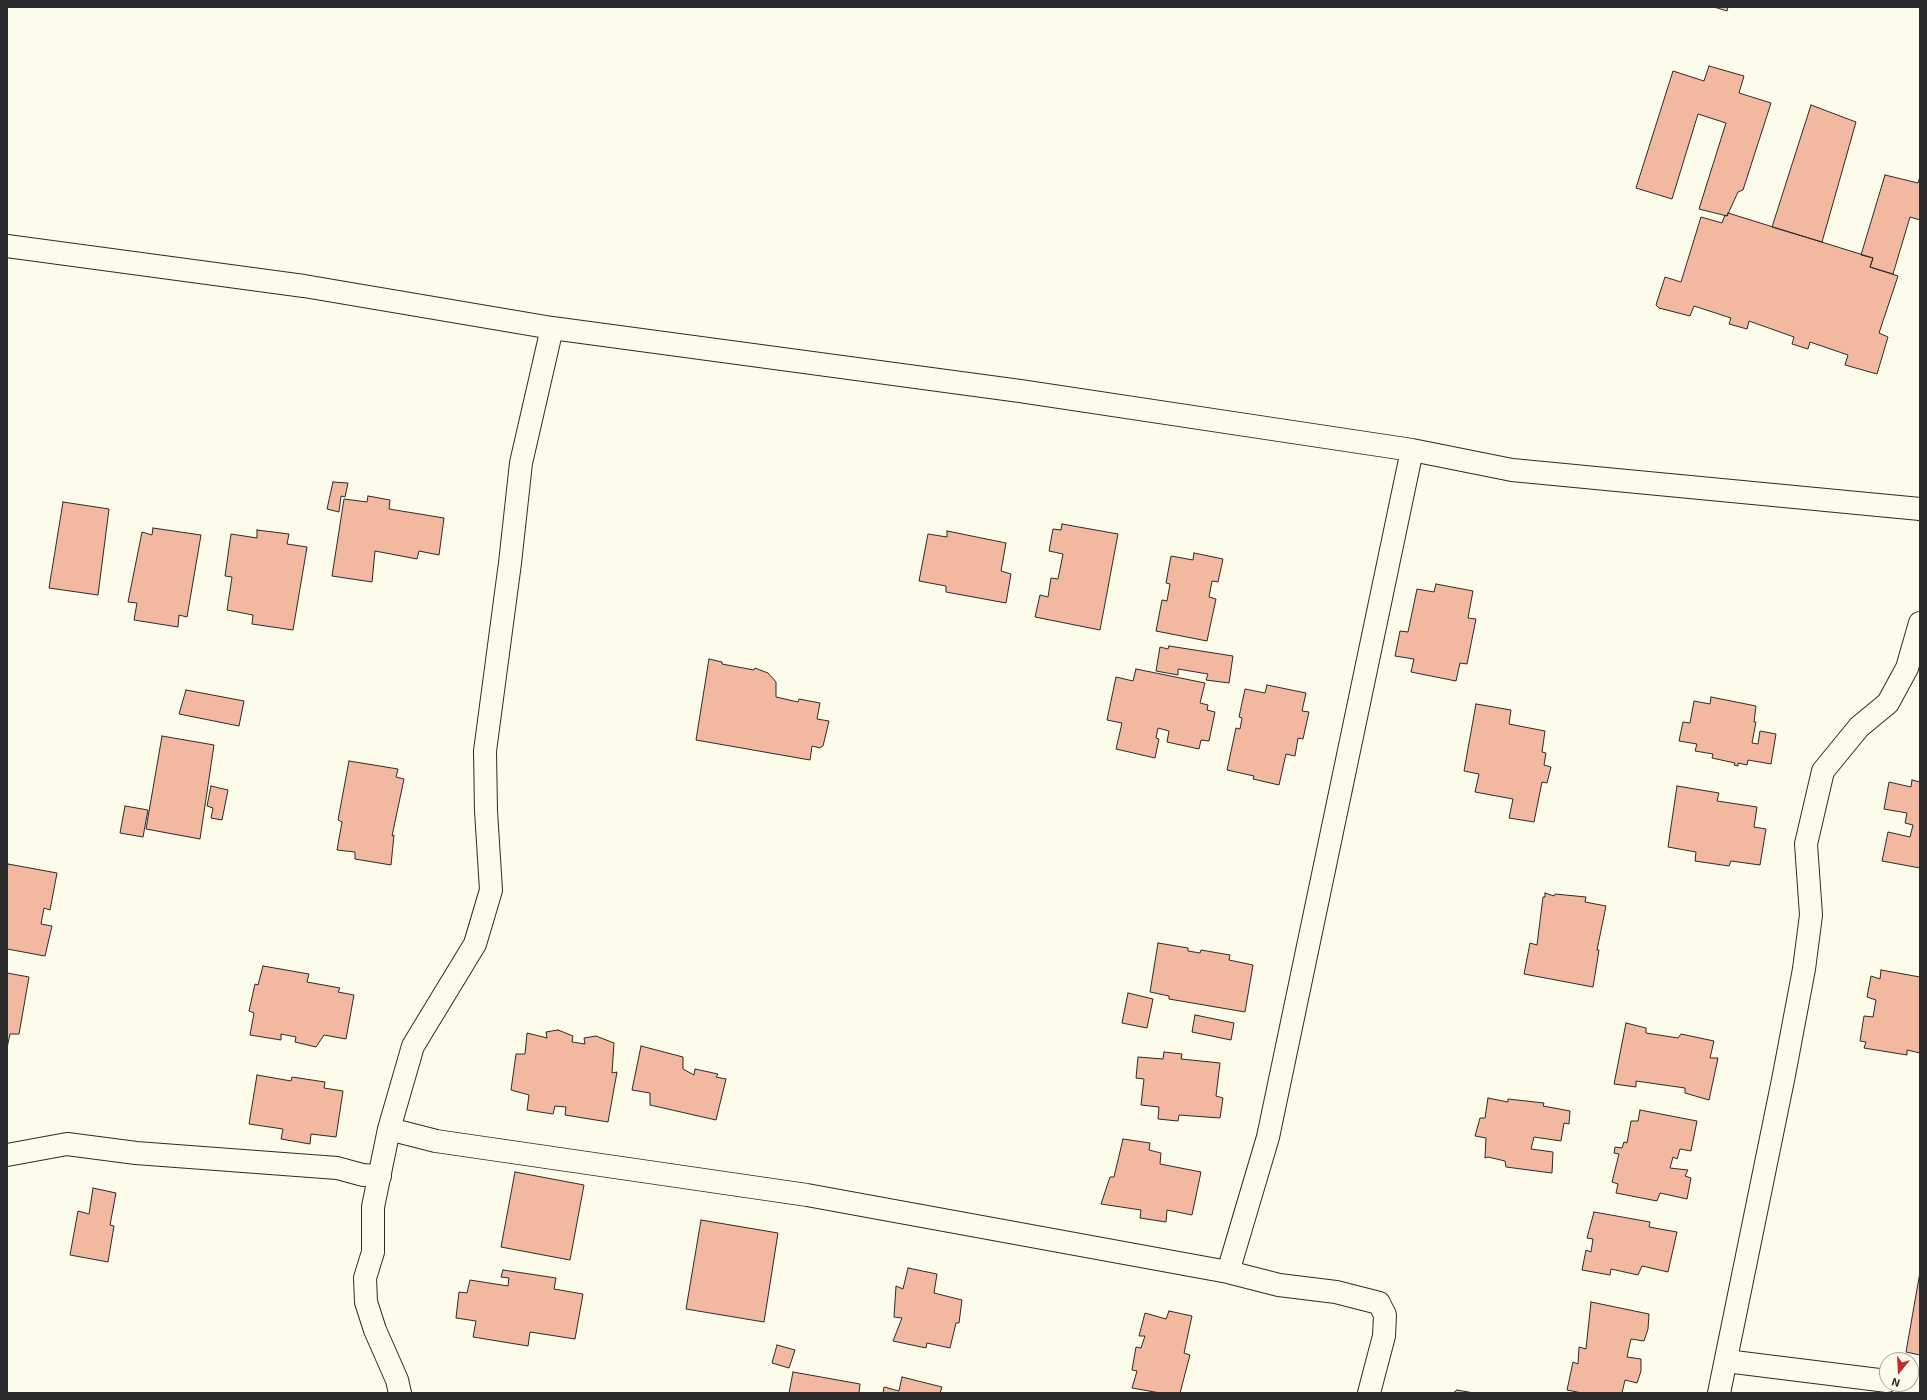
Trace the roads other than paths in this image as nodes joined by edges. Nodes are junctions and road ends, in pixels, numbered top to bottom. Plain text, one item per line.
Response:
1 (7, 246) edge
2 (552, 328) junction
3 (1412, 450) junction
4 (1920, 509) edge
5 (1920, 623) edge
6 (389, 1129) junction
7 (7, 1155) edge
8 (380, 1176) junction
9 (1228, 1272) junction
10 (1726, 1361) junction
11 (1879, 1380) edge
12 (400, 1393) edge
13 (1369, 1393) edge
14 (1719, 1393) edge

1 - 2 street
2 - 3 street
2 - 6 street
3 - 4 street
3 - 9 street
5 - 10 street
6 - 8 street
6 - 9 street
7 - 8 street
8 - 12 street
9 - 13 street
10 - 11 street
10 - 14 street

